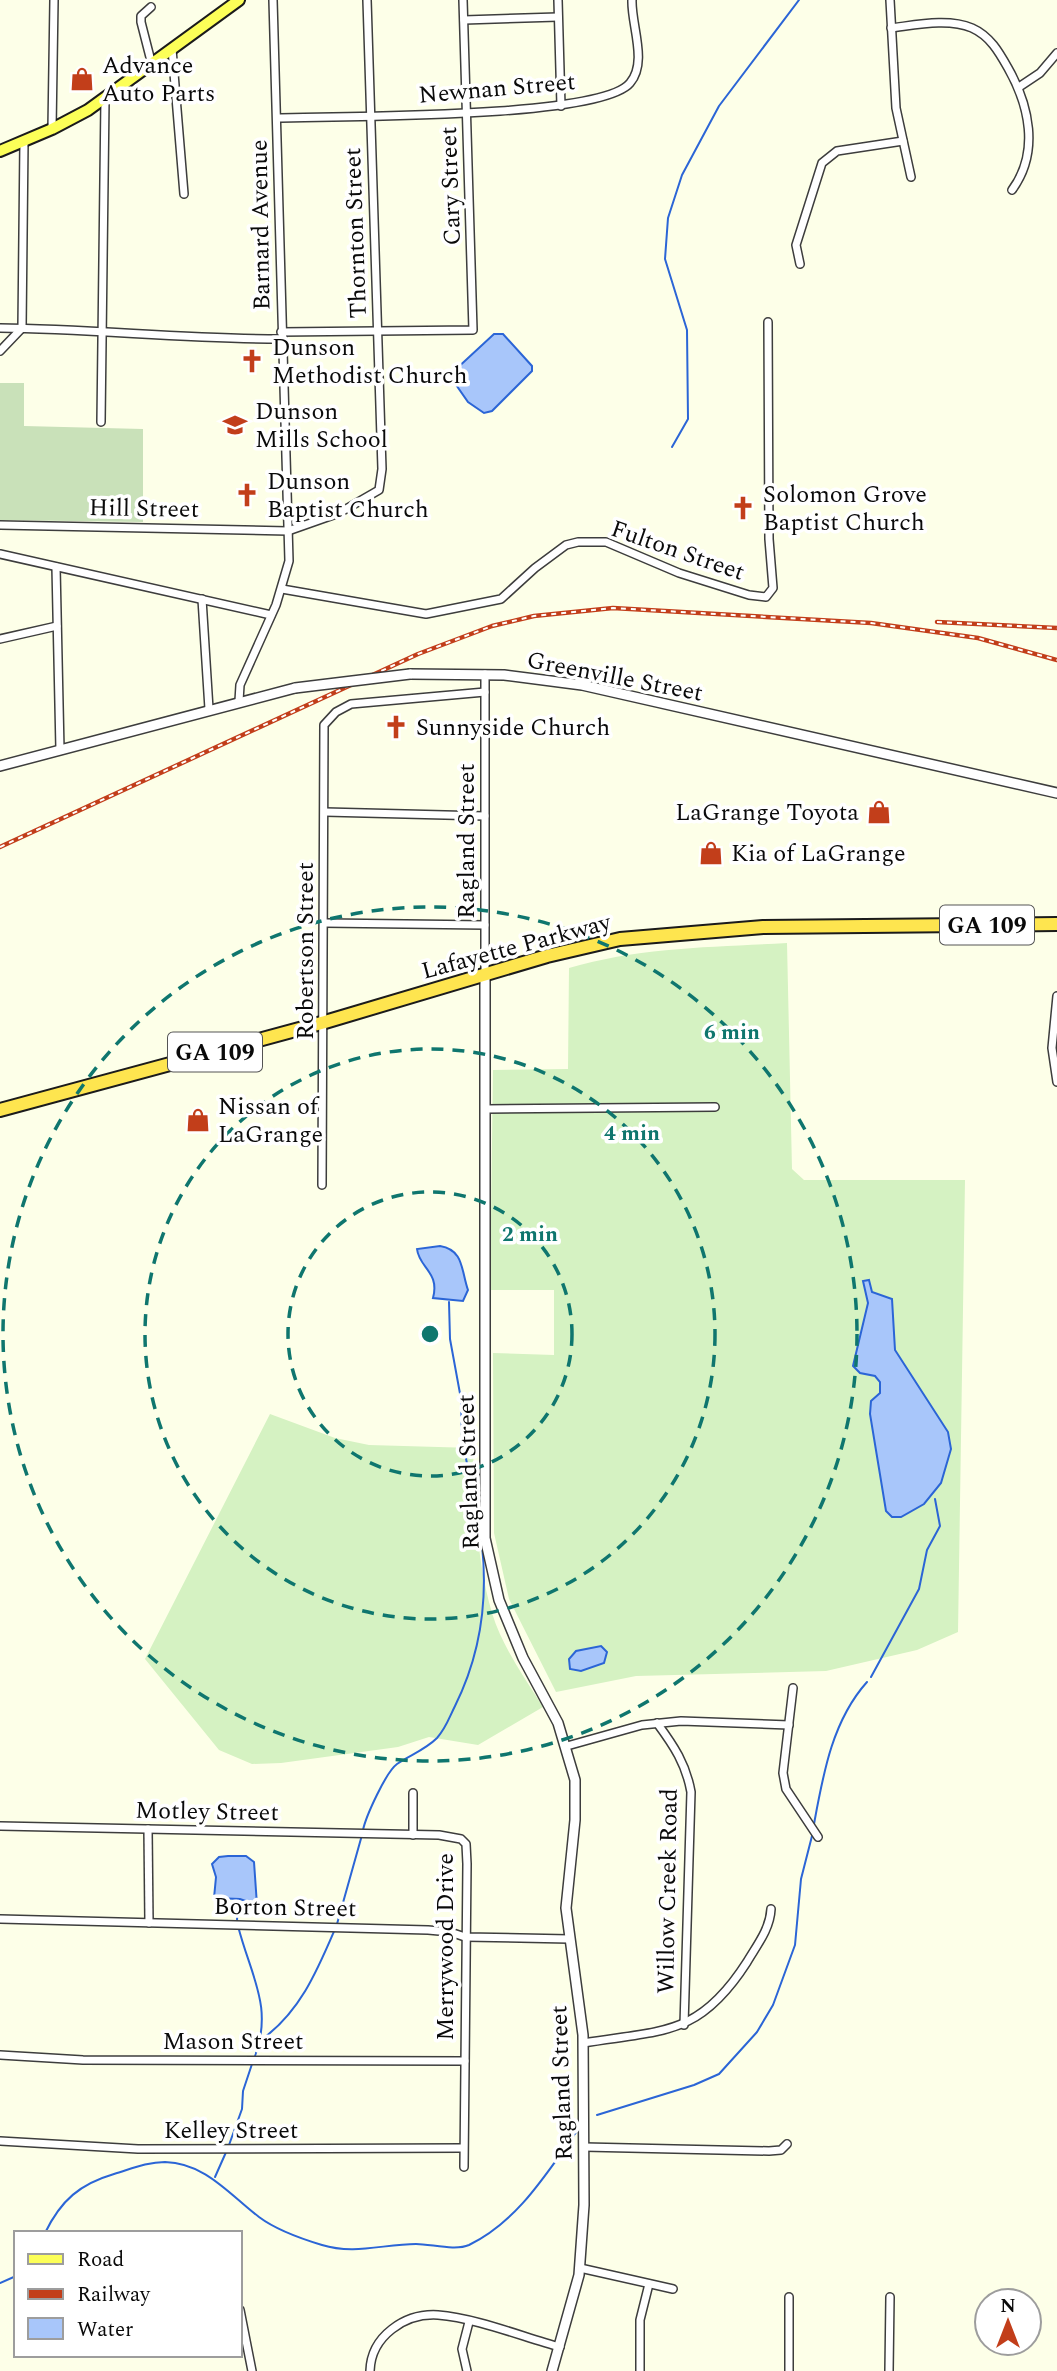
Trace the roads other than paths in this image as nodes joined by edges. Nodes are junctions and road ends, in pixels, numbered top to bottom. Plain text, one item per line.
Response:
1 (54, 0) edge
2 (239, 0) edge
3 (273, 0) edge
4 (368, 0) edge
5 (463, 0) edge
6 (558, 0) edge
7 (632, 0) edge
8 (890, 0) edge
9 (151, 7) dead end
10 (558, 17) junction
11 (464, 20) junction
12 (891, 28) junction
13 (172, 49) junction
14 (1057, 53) edge
15 (152, 65) junction
16 (1019, 87) junction
17 (105, 99) junction
18 (561, 106) junction
19 (467, 112) junction
20 (371, 115) junction
21 (278, 118) junction
22 (52, 130) junction
23 (24, 141) junction
24 (903, 141) junction
25 (0, 151) edge
26 (911, 177) dead end
27 (1012, 190) dead end
28 (184, 194) dead end
29 (800, 264) dead end
30 (768, 321) dead end
31 (0, 328) edge
32 (22, 328) junction
33 (104, 330) junction
34 (378, 332) junction
35 (281, 336) junction
36 (0, 351) edge
37 (102, 422) dead end
38 (0, 525) edge
39 (288, 531) junction
40 (0, 554) edge
41 (56, 567) junction
42 (282, 589) junction
43 (202, 599) junction
44 (271, 615) junction
45 (57, 626) junction
46 (0, 639) edge
47 (485, 674) junction
48 (485, 692) junction
49 (239, 701) junction
50 (209, 709) junction
51 (60, 750) junction
52 (0, 765) edge
53 (1057, 793) edge
54 (325, 812) junction
55 (485, 816) junction
56 (325, 923) junction
57 (1057, 924) edge
58 (485, 925) junction
59 (485, 974) junction
60 (1057, 996) edge
61 (325, 1022) junction
62 (1057, 1082) edge
63 (715, 1107) dead end
64 (487, 1109) junction
65 (0, 1110) edge
66 (322, 1185) dead end
67 (793, 1688) dead end
68 (657, 1723) junction
69 (789, 1725) junction
70 (567, 1746) junction
71 (413, 1793) dead end
72 (0, 1826) edge
73 (148, 1829) junction
74 (413, 1835) junction
75 (818, 1837) dead end
76 (771, 1909) dead end
77 (0, 1919) edge
78 (149, 1923) junction
79 (464, 1937) junction
80 (569, 1939) junction
81 (684, 2025) junction
82 (583, 2043) junction
83 (0, 2055) edge
84 (465, 2061) junction
85 (0, 2141) edge
86 (787, 2144) dead end
87 (584, 2147) junction
88 (463, 2148) junction
89 (464, 2167) dead end
90 (580, 2268) junction
91 (649, 2284) junction
92 (673, 2289) dead end
93 (789, 2297) dead end
94 (890, 2297) dead end
95 (242, 2319) edge
96 (469, 2322) junction
97 (560, 2347) junction
98 (253, 2371) edge
99 (370, 2371) edge
100 (467, 2371) edge
101 (552, 2371) edge
102 (640, 2371) edge
103 (789, 2371) edge
104 (889, 2371) edge

1 - 22 street
2 - 13 main road
3 - 21 street, Barnard Avenue
4 - 20 street, Thornton Street
5 - 11 street, Cary Street
6 - 10 street
7 - 18 street, Newnan Street
8 - 12 street
9 - 15 street
10 - 11 street
10 - 18 street
11 - 19 street, Cary Street
12 - 16 street
12 - 24 street
13 - 15 main road
13 - 28 street
14 - 16 street
15 - 17 main road
16 - 27 street
17 - 22 main road
17 - 33 street
18 - 19 street, Newnan Street
19 - 20 street, Newnan Street
19 - 34 street, Cary Street
20 - 21 street, Newnan Street
20 - 34 street, Thornton Street
21 - 35 street, Barnard Avenue
22 - 23 main road
23 - 25 main road
23 - 32 street
24 - 26 street
24 - 29 street
30 - 42 street, Fulton Street
31 - 32 street
32 - 33 street
32 - 36 street
33 - 35 street
33 - 37 street
34 - 35 street
34 - 39 street, Thornton Street
35 - 39 street, Barnard Avenue
38 - 39 street, Hill Street
39 - 42 street, Barnard Avenue
40 - 41 street
41 - 43 street
41 - 45 street
42 - 44 street, Barnard Avenue
43 - 44 street
43 - 50 street
44 - 49 street, Barnard Avenue
45 - 46 street
45 - 51 street
47 - 48 street, Ragland Street
47 - 49 street, Greenville Street, bridge
47 - 53 street, Greenville Street
48 - 54 street, Robertson Street
48 - 55 street, Ragland Street
49 - 50 street, Greenville Street
50 - 51 street, Greenville Street
51 - 52 street, Greenville Street
54 - 55 street
54 - 56 street, Robertson Street
55 - 58 street, Ragland Street
56 - 58 street
56 - 61 street, Robertson Street
57 - 59 highway, Lafayette Parkway / GA 109
58 - 59 street, Ragland Street
59 - 61 highway, Lafayette Parkway / GA 109
59 - 64 street, Ragland Street
60 - 62 street
61 - 65 highway, Lafayette Parkway / GA 109
61 - 66 street, Robertson Street
63 - 64 street
64 - 70 street, Ragland Street
67 - 69 street
68 - 69 street
68 - 70 street
68 - 81 street, Willow Creek Road
69 - 75 street
70 - 80 street, Ragland Street
71 - 74 street, Merrywood Drive
72 - 73 street, Motley Street
73 - 74 street, Motley Street
73 - 78 street
74 - 79 street, Merrywood Drive
76 - 81 street
77 - 78 street, Borton Street
78 - 79 street, Borton Street
79 - 80 street, Borton Street
79 - 84 street, Merrywood Drive
80 - 82 street, Ragland Street
81 - 82 street
82 - 87 street, Ragland Street
83 - 84 street, Mason Street
84 - 88 street, Merrywood Drive
85 - 88 street, Kelley Street
86 - 87 street
87 - 90 street, Ragland Street
88 - 89 street, Merrywood Drive
90 - 91 street
90 - 97 street, Ragland Street
91 - 92 street
91 - 102 street
93 - 103 street
94 - 104 street
95 - 98 street
96 - 97 street
96 - 99 street
96 - 100 street
97 - 101 street, Ragland Street

